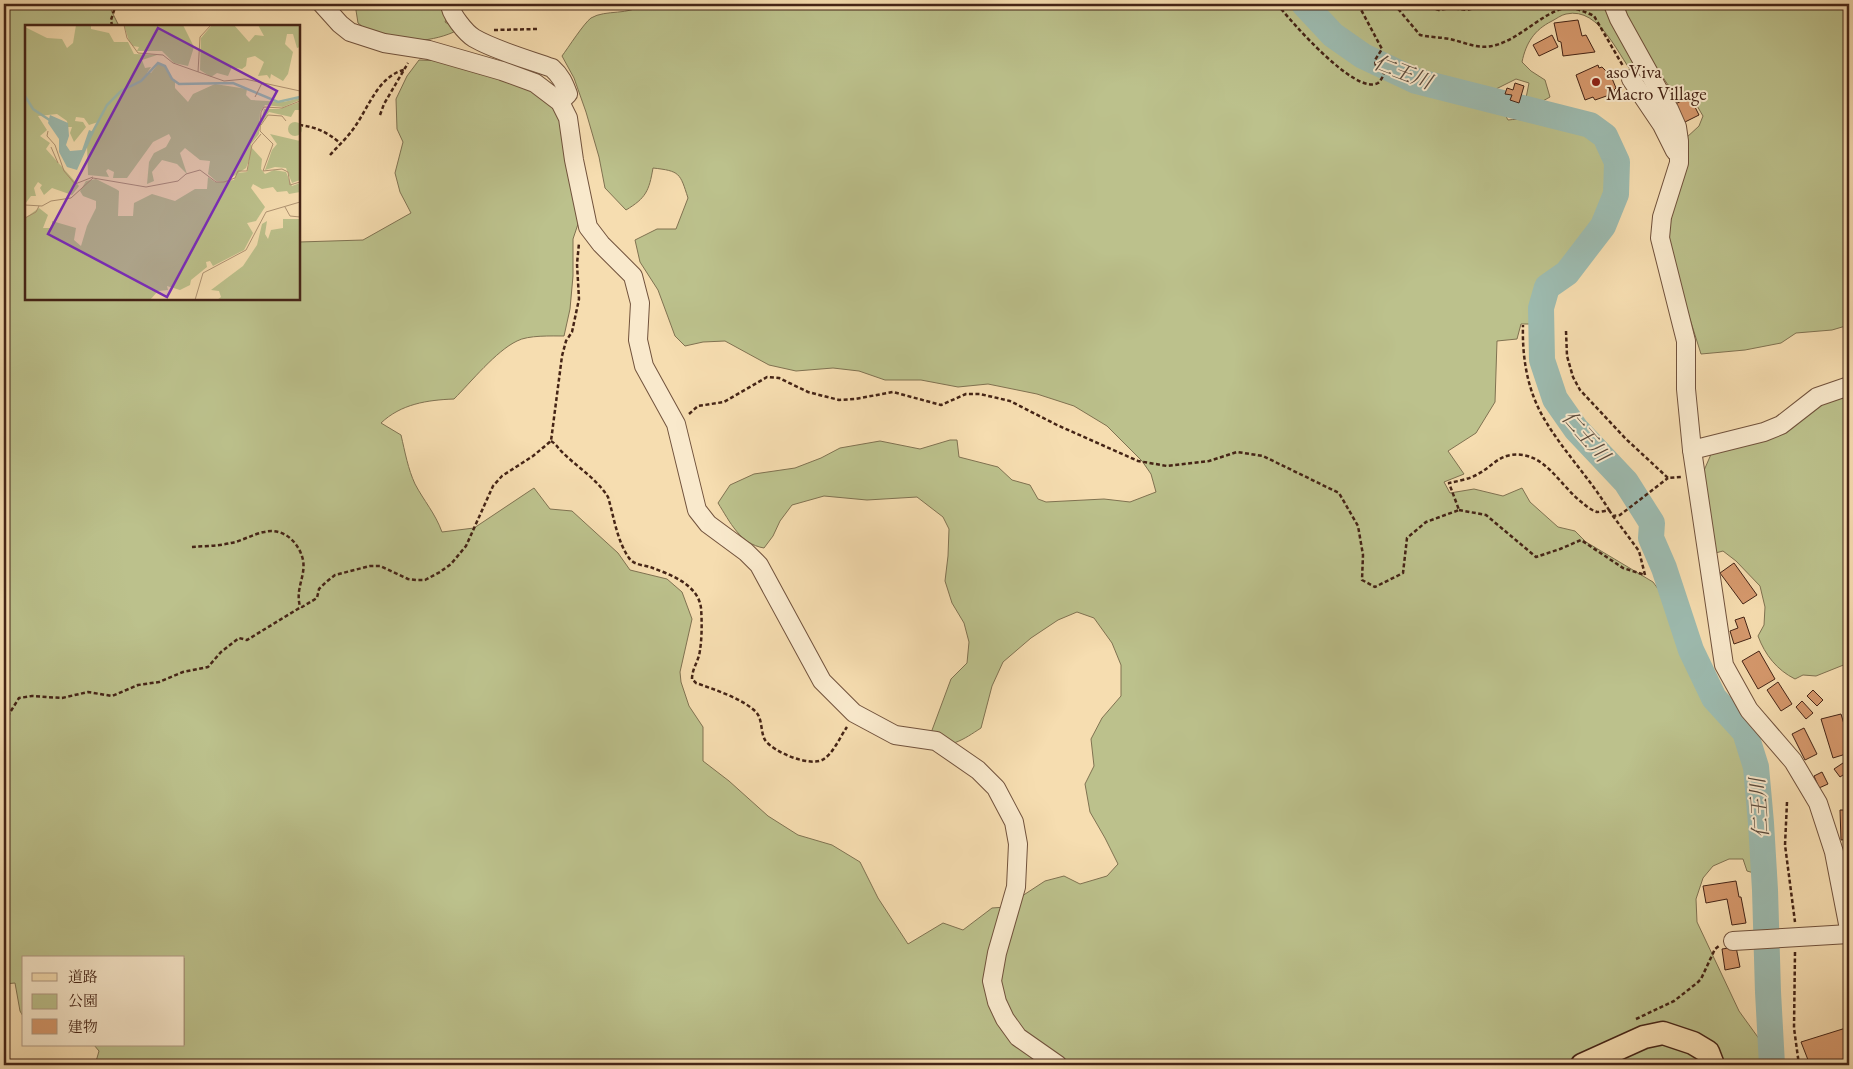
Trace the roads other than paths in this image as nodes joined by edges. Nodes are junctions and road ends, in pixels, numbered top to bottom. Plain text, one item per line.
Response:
1 (322, 4) edge
2 (450, 4) edge
3 (1613, 4) edge
4 (1631, 79) road end
5 (560, 102) junction
6 (1679, 163) junction
7 (1849, 386) edge
8 (1692, 450) junction
9 (1849, 929) edge
10 (1849, 934) edge
11 (1740, 941) road end
12 (1058, 1065) edge
13 (1582, 1065) edge
14 (1713, 1065) edge

1 - 5 street
2 - 5 street
3 - 6 street
4 - 6 street
5 - 12 street
6 - 8 street
7 - 8 street
8 - 9 street
10 - 11 street
13 - 14 main road

